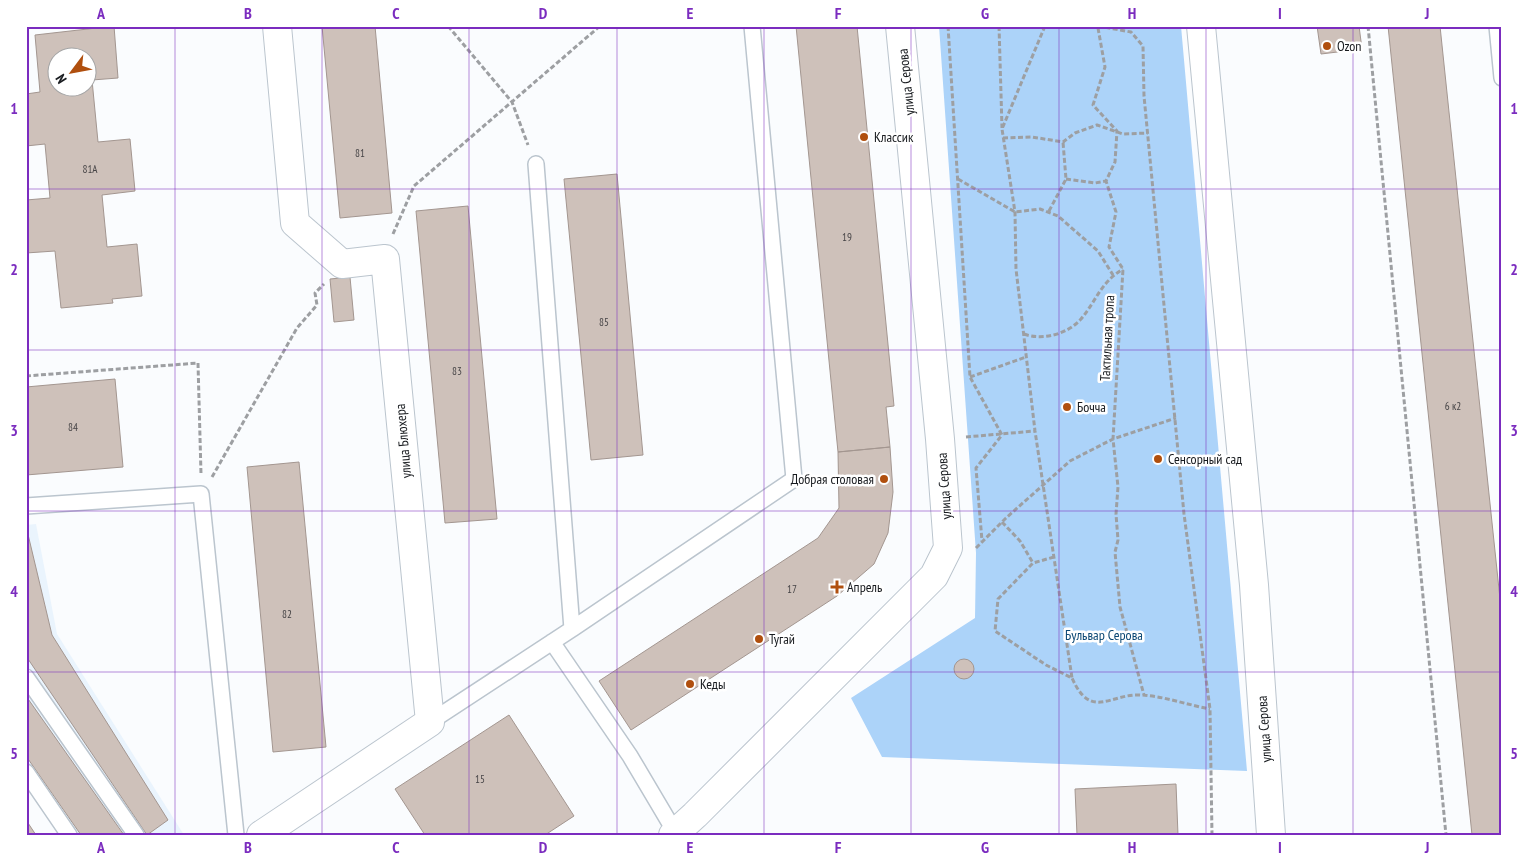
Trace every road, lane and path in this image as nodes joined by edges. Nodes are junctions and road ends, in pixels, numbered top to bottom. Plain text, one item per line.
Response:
1 (277, 26) edge
2 (448, 26) edge
3 (600, 26) edge
4 (752, 26) edge
5 (900, 26) edge
6 (948, 26) edge
7 (999, 26) edge
8 (1044, 26) edge
9 (1201, 26) edge
10 (1368, 26) edge
11 (1497, 26) edge
12 (1098, 27) edge
13 (1502, 78) edge
14 (512, 102) junction
15 (1002, 129) junction
16 (1117, 131) junction
17 (1148, 133) junction
18 (1003, 138) junction
19 (1063, 142) junction
20 (536, 164) joint
21 (957, 179) junction
22 (1066, 179) junction
23 (1106, 181) junction
24 (1049, 211) junction
25 (1015, 212) junction
26 (388, 237) dead end
27 (342, 264) junction
28 (1122, 269) junction
29 (1113, 275) junction
30 (1024, 334) junction
31 (1026, 357) junction
32 (26, 376) edge
33 (970, 377) junction
34 (1176, 418) junction
35 (1035, 431) junction
36 (1002, 434) junction
37 (940, 439) junction
38 (1113, 439) junction
39 (1044, 484) junction
40 (201, 494) junction
41 (26, 506) edge
42 (1002, 522) junction
43 (982, 542) junction
44 (976, 549) dead end
45 (1054, 557) junction
46 (1032, 563) junction
47 (572, 629) junction
48 (552, 642) junction
49 (26, 677) edge
50 (1072, 678) junction
51 (1144, 695) junction
52 (1210, 709) junction
53 (430, 722) junction
54 (26, 772) edge
55 (674, 834) edge
56 (69, 835) edge
57 (136, 835) edge
58 (236, 835) edge
59 (261, 835) edge
60 (1212, 835) edge
61 (1271, 835) edge
62 (1446, 835) edge

1 - 27 street
2 - 14 path
3 - 14 path
4 - 47 lane
5 - 37 street, улица Серова
6 - 21 path
7 - 15 path
8 - 15 path
9 - 61 street, улица Серова
10 - 62 path
11 - 13 lane
12 - 16 path
12 - 17 path
14 - 20 path
14 - 26 path
15 - 18 path
16 - 17 path
16 - 19 path
16 - 23 path
17 - 34 path
18 - 19 path
18 - 25 path
19 - 22 path
20 - 47 lane
21 - 25 path
21 - 33 path
22 - 23 path
22 - 24 path
23 - 28 path
24 - 25 path
24 - 29 path
25 - 30 path
27 - 40 path
27 - 53 street, улица Блюхера
28 - 29 path
28 - 38 path, Тактильная тропа
29 - 30 path
30 - 31 path
31 - 33 path
31 - 35 path
32 - 40 path
33 - 36 path
34 - 38 path
34 - 52 path
35 - 36 path
35 - 39 path
36 - 37 path
36 - 43 path
37 - 55 street, улица Серова
38 - 39 path
38 - 51 path, Тактильная тропа
39 - 42 path
39 - 45 path
40 - 41 lane
40 - 58 lane
42 - 43 path
42 - 46 path
43 - 44 path
45 - 46 path
45 - 50 path
46 - 50 path
47 - 48 lane
48 - 53 lane
48 - 55 lane
49 - 57 lane
50 - 51 path
51 - 52 path
52 - 60 path
53 - 59 street
54 - 56 lane

